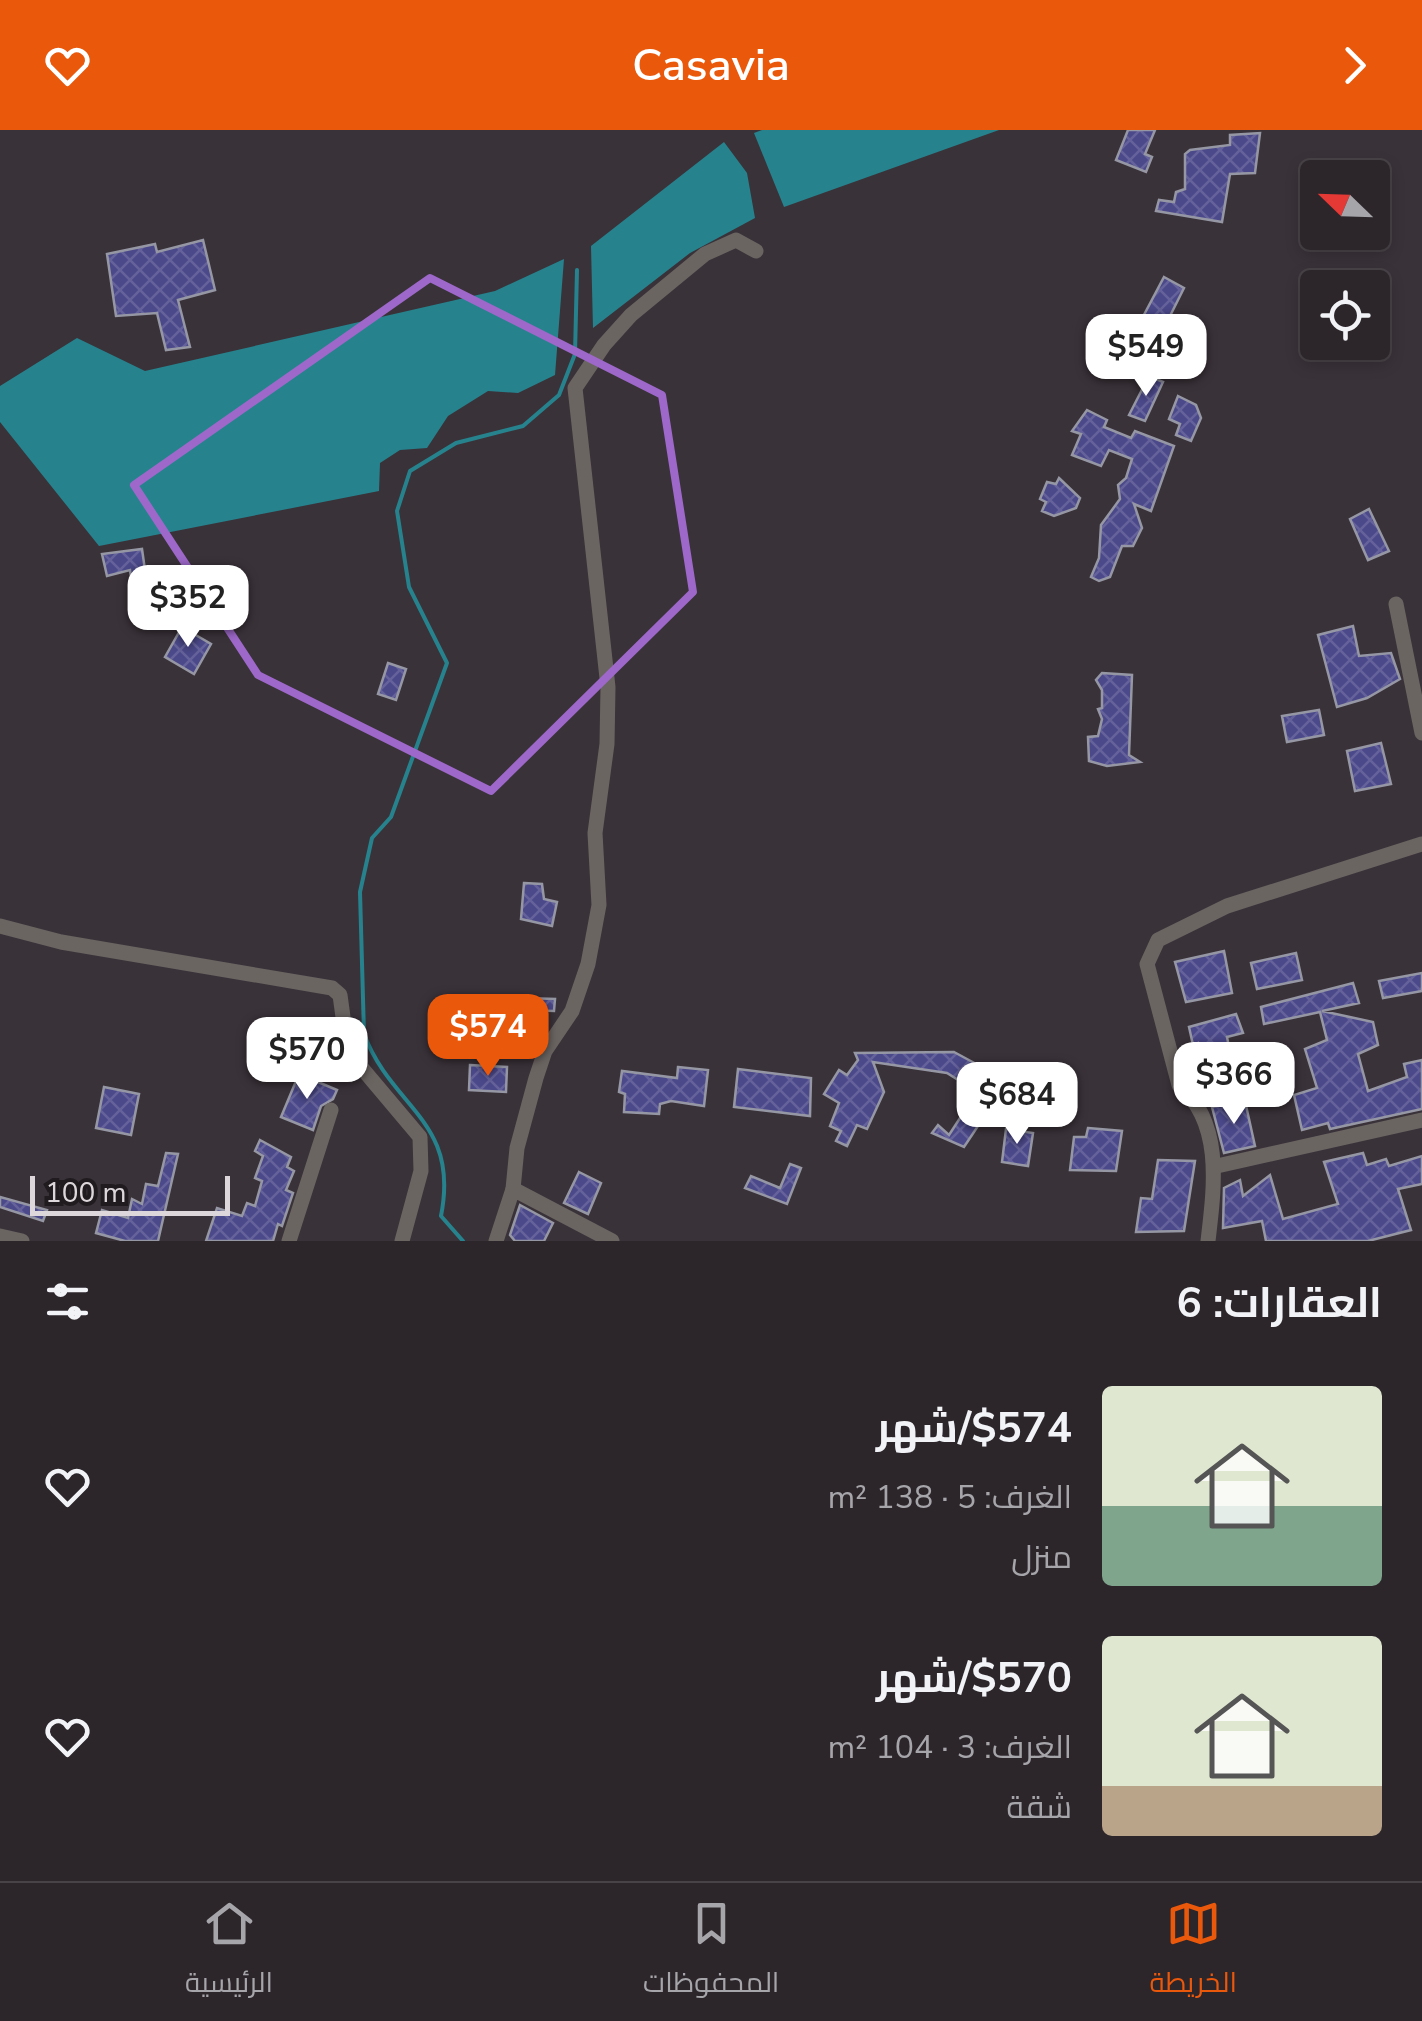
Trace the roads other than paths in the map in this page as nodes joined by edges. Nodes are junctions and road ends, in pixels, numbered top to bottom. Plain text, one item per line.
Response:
1 (756, 252) dead end
2 (1396, 604) dead end
3 (1422, 733) edge
4 (1422, 844) edge
5 (0, 926) edge
6 (331, 1110) dead end
7 (1422, 1120) edge
8 (1217, 1166) junction
9 (513, 1189) junction
10 (0, 1236) edge
11 (22, 1241) edge
12 (289, 1241) edge
13 (402, 1241) edge
14 (496, 1241) edge
15 (612, 1241) edge
16 (1208, 1241) edge

1 - 9 street
2 - 3 street
4 - 8 street
5 - 13 street
6 - 12 street
7 - 8 street
8 - 16 street
9 - 14 street
9 - 15 street
10 - 11 street

